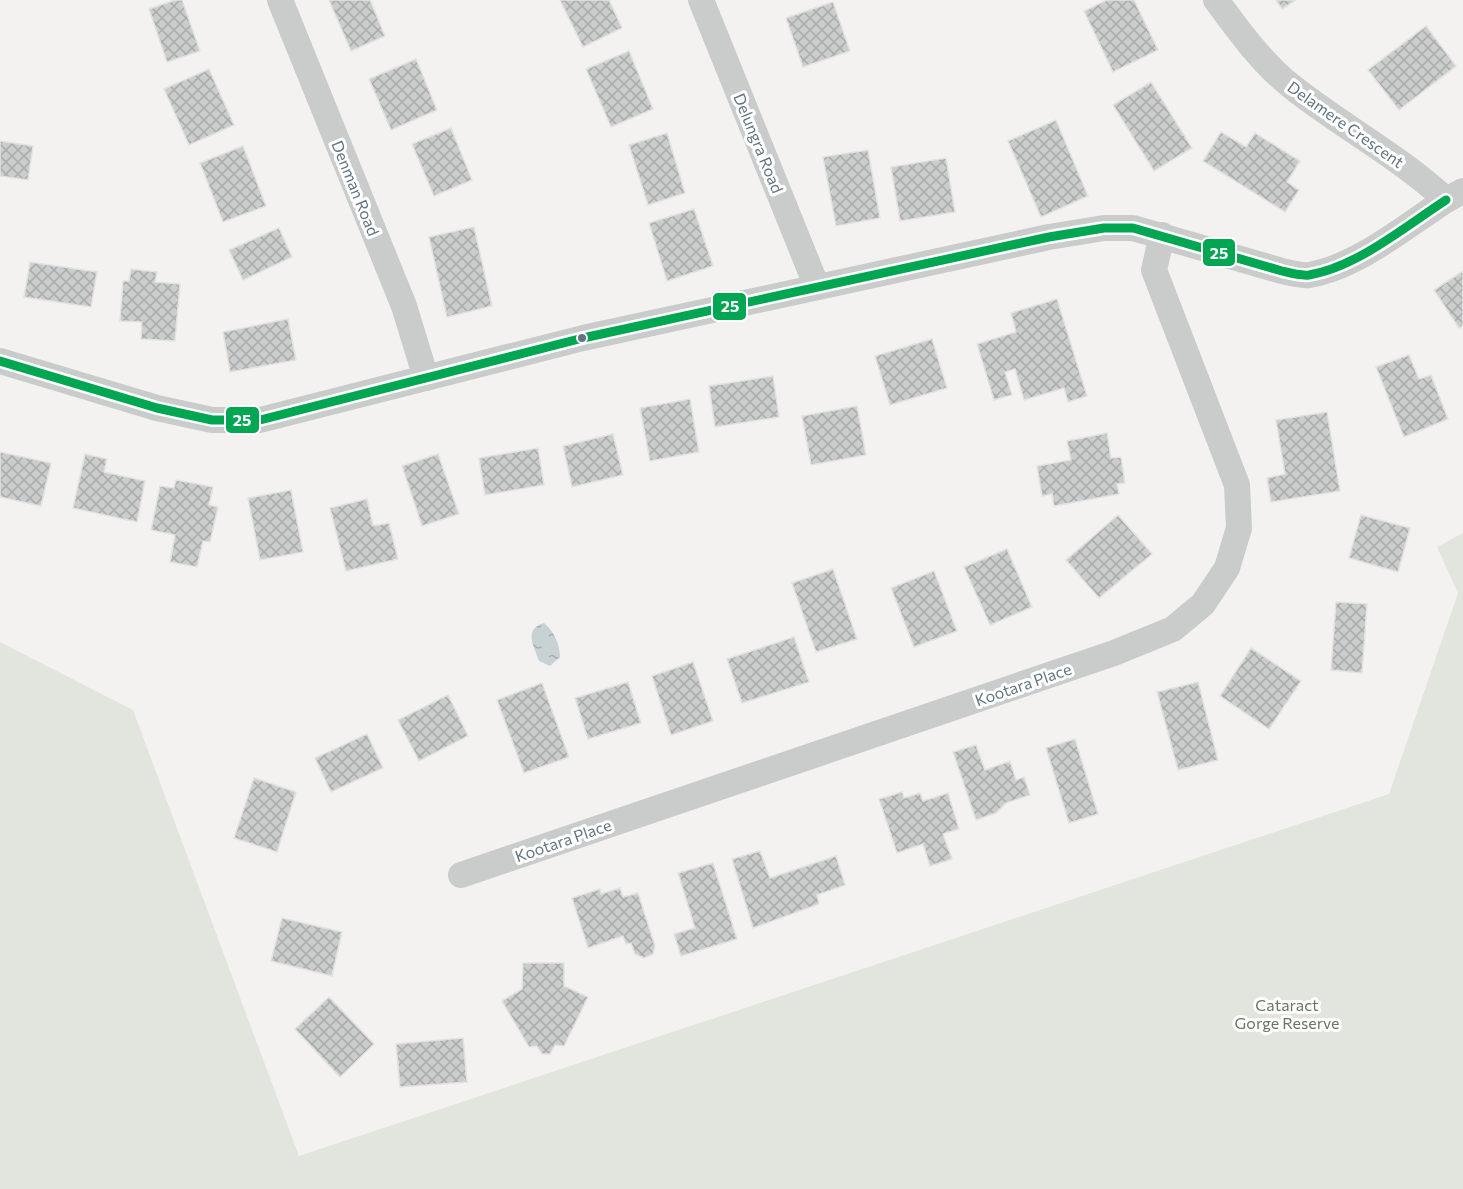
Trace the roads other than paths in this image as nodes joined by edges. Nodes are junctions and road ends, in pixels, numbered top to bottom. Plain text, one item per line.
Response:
1 (280, 0) edge
2 (701, 0) edge
3 (1216, 0) edge
4 (1454, 196) edge
5 (1162, 235) junction
6 (817, 287) junction
7 (0, 361) edge
8 (426, 378) junction
9 (461, 875) dead end

1 - 8 street, Denman Road
2 - 6 street, Delungra Road
3 - 4 street, Delamere Crescent
4 - 5 street
5 - 6 street
5 - 9 street, Kootara Place
6 - 8 street
7 - 8 street

